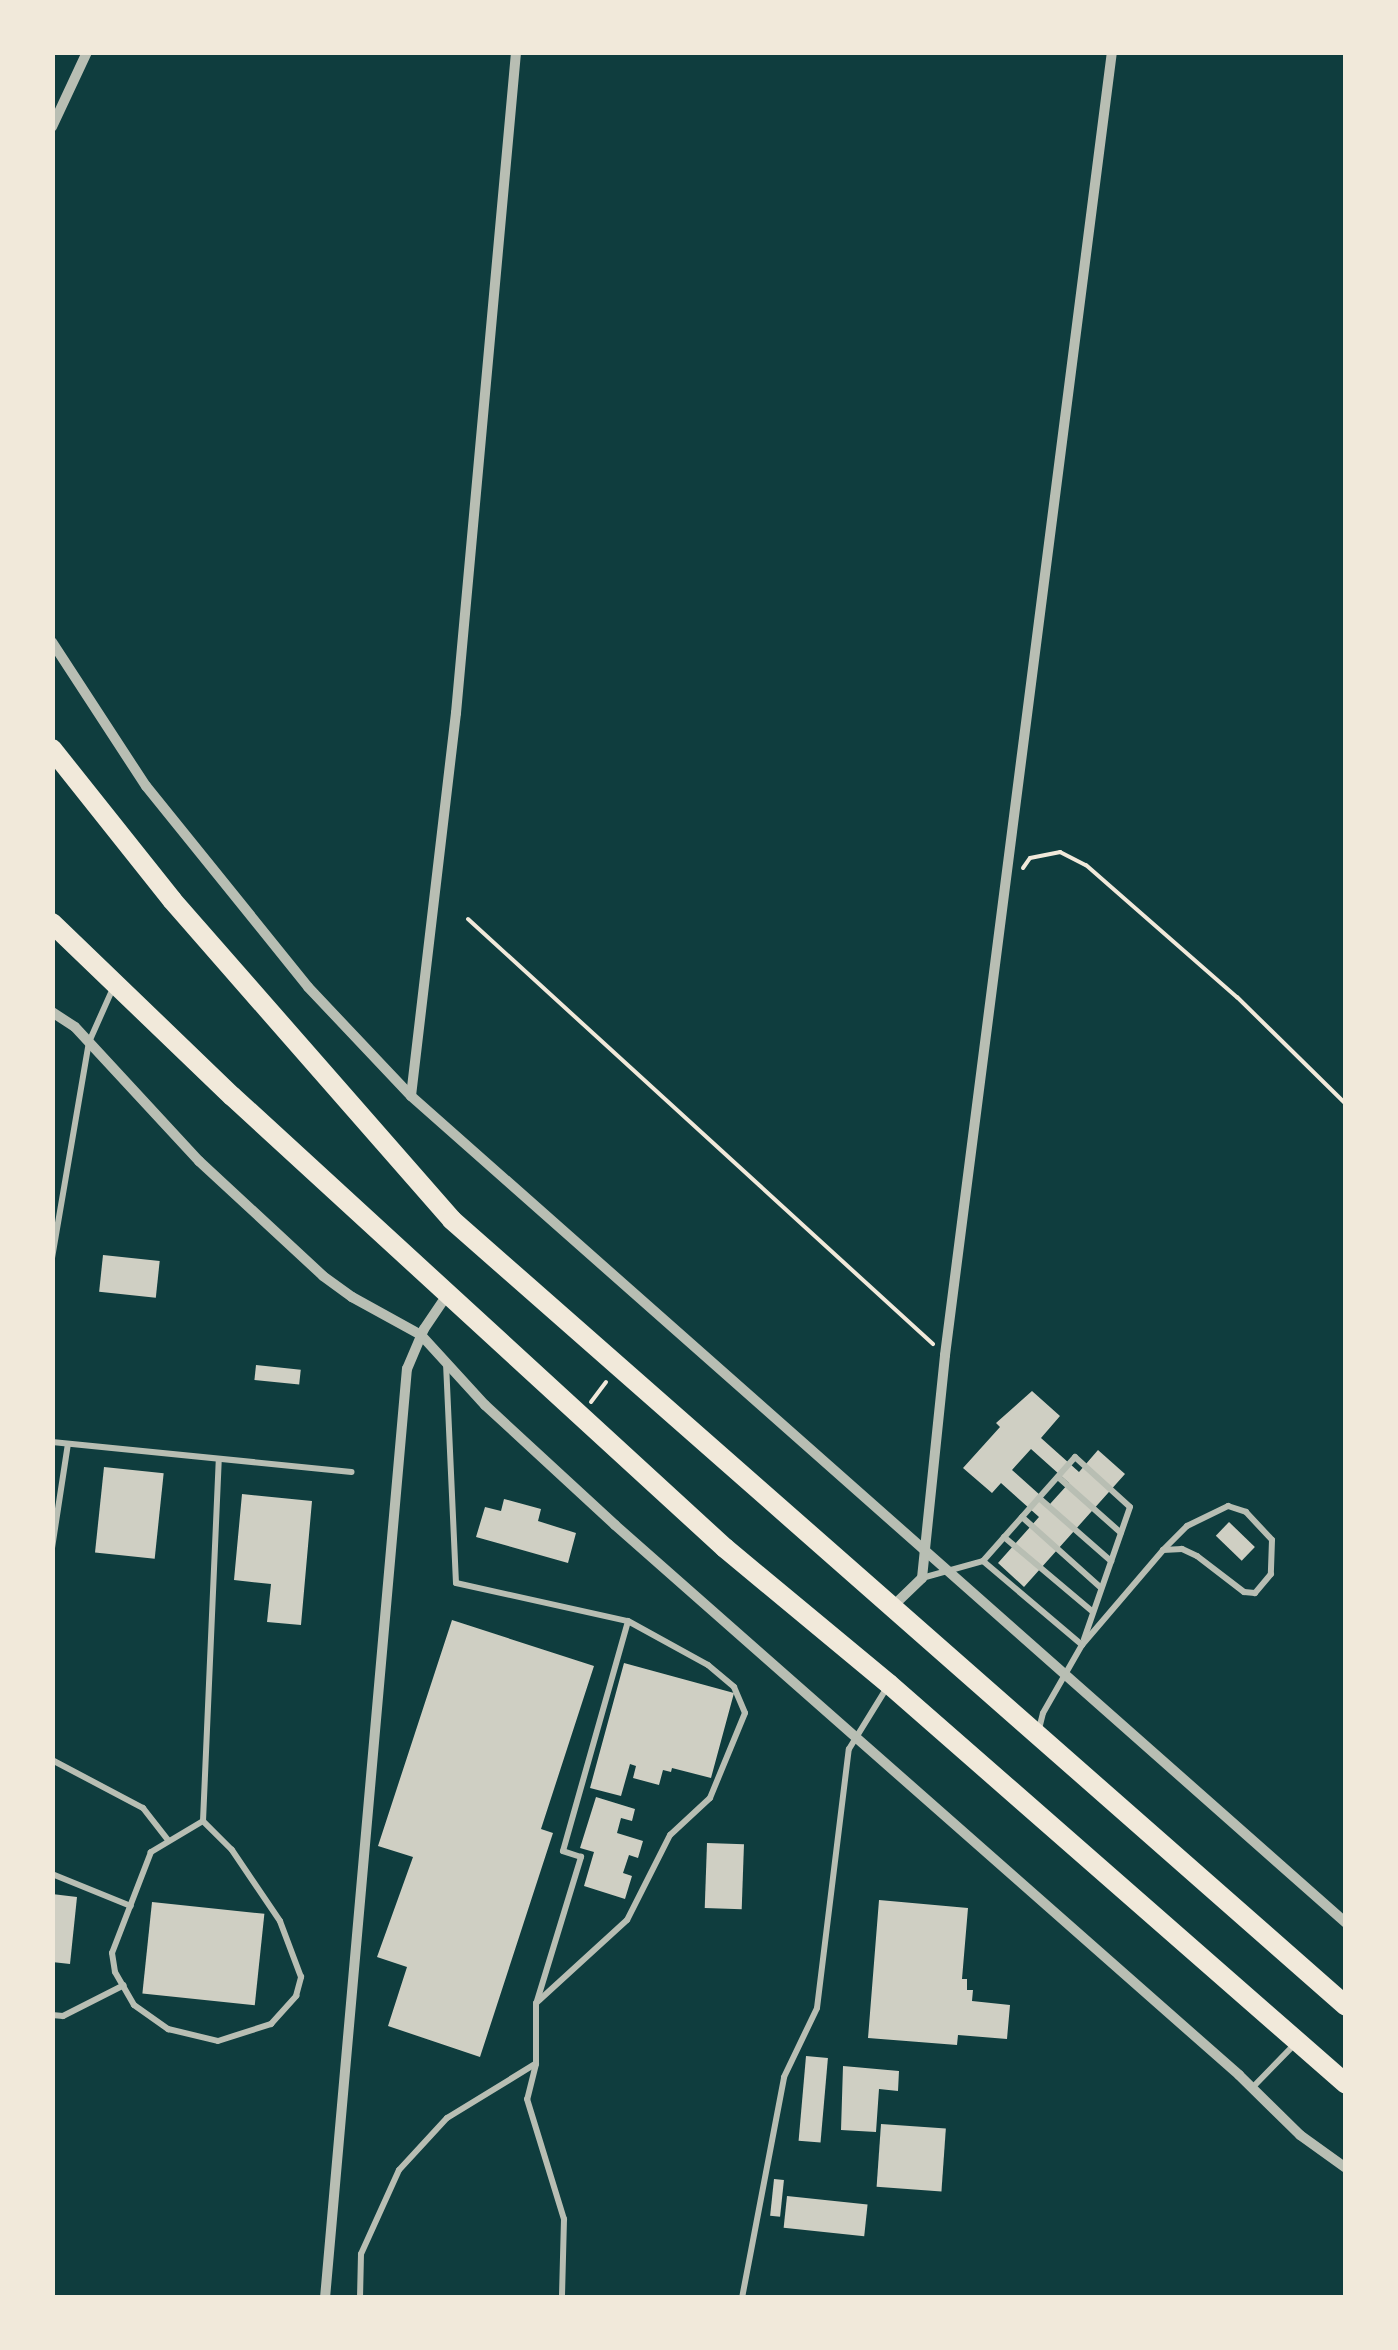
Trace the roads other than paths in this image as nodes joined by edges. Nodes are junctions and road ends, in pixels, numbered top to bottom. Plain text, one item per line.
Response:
1 (86, 52) edge
2 (516, 52) edge
3 (1112, 52) edge
4 (52, 126) edge
5 (52, 642) edge
6 (52, 749) edge
7 (52, 924) edge
8 (114, 986) junction
9 (52, 1012) edge
10 (89, 1042) junction
11 (411, 1096) junction
12 (52, 1258) edge
13 (446, 1295) junction
14 (421, 1336) junction
15 (446, 1362) junction
16 (52, 1442) edge
17 (68, 1444) junction
18 (218, 1459) junction
19 (350, 1472) dead end
20 (1058, 1477) junction
21 (1039, 1498) junction
22 (1022, 1517) junction
23 (1121, 1532) junction
24 (1004, 1537) junction
25 (925, 1546) junction
26 (52, 1548) edge
27 (1163, 1550) junction
28 (984, 1561) junction
29 (1111, 1561) junction
30 (950, 1569) junction
31 (922, 1578) junction
32 (1102, 1588) junction
33 (892, 1607) junction
34 (1093, 1612) junction
35 (628, 1621) junction
36 (1082, 1645) junction
37 (1064, 1672) junction
38 (889, 1684) junction
39 (1037, 1735) junction
40 (856, 1739) junction
41 (52, 1760) edge
42 (203, 1821) junction
43 (168, 1841) junction
44 (52, 1874) edge
45 (130, 1906) junction
46 (1346, 1923) edge
47 (124, 1985) junction
48 (536, 2003) junction
49 (1346, 2006) edge
50 (52, 2015) edge
51 (1297, 2041) junction
52 (536, 2064) junction
53 (1346, 2084) edge
54 (1252, 2088) junction
55 (1346, 2168) edge
56 (326, 2298) edge
57 (360, 2298) edge
58 (562, 2298) edge
59 (742, 2298) edge

1 - 4 street
2 - 11 street
3 - 25 street
5 - 11 street
6 - 33 main road
7 - 8 main road
8 - 10 lane
8 - 13 main road
9 - 10 street
10 - 12 lane
10 - 14 street
11 - 25 street
13 - 14 street
13 - 38 main road
14 - 15 street
14 - 56 street
15 - 35 lane
15 - 40 street
16 - 17 lane
17 - 18 lane
17 - 26 lane
18 - 19 lane
18 - 42 lane
20 - 21 lane
20 - 23 lane
20 - 23 lane
21 - 22 lane
21 - 29 lane
22 - 24 lane
22 - 32 lane
23 - 29 lane
24 - 28 lane
24 - 34 lane
25 - 30 street
25 - 31 street
27 - 27 lane
27 - 36 lane
28 - 30 lane
28 - 36 lane
29 - 32 lane
30 - 31 lane
30 - 37 street
31 - 33 street
32 - 34 lane
33 - 39 main road
34 - 36 lane
35 - 48 lane
35 - 48 lane
36 - 37 lane
37 - 39 lane
37 - 46 street
38 - 40 lane
38 - 51 main road
39 - 49 main road
40 - 54 street
40 - 59 lane
41 - 43 lane
42 - 43 lane
42 - 47 lane
43 - 45 lane
44 - 45 lane
45 - 47 lane
47 - 50 lane
48 - 52 lane
51 - 53 main road
51 - 54 lane
52 - 57 lane
52 - 58 lane
54 - 55 street

